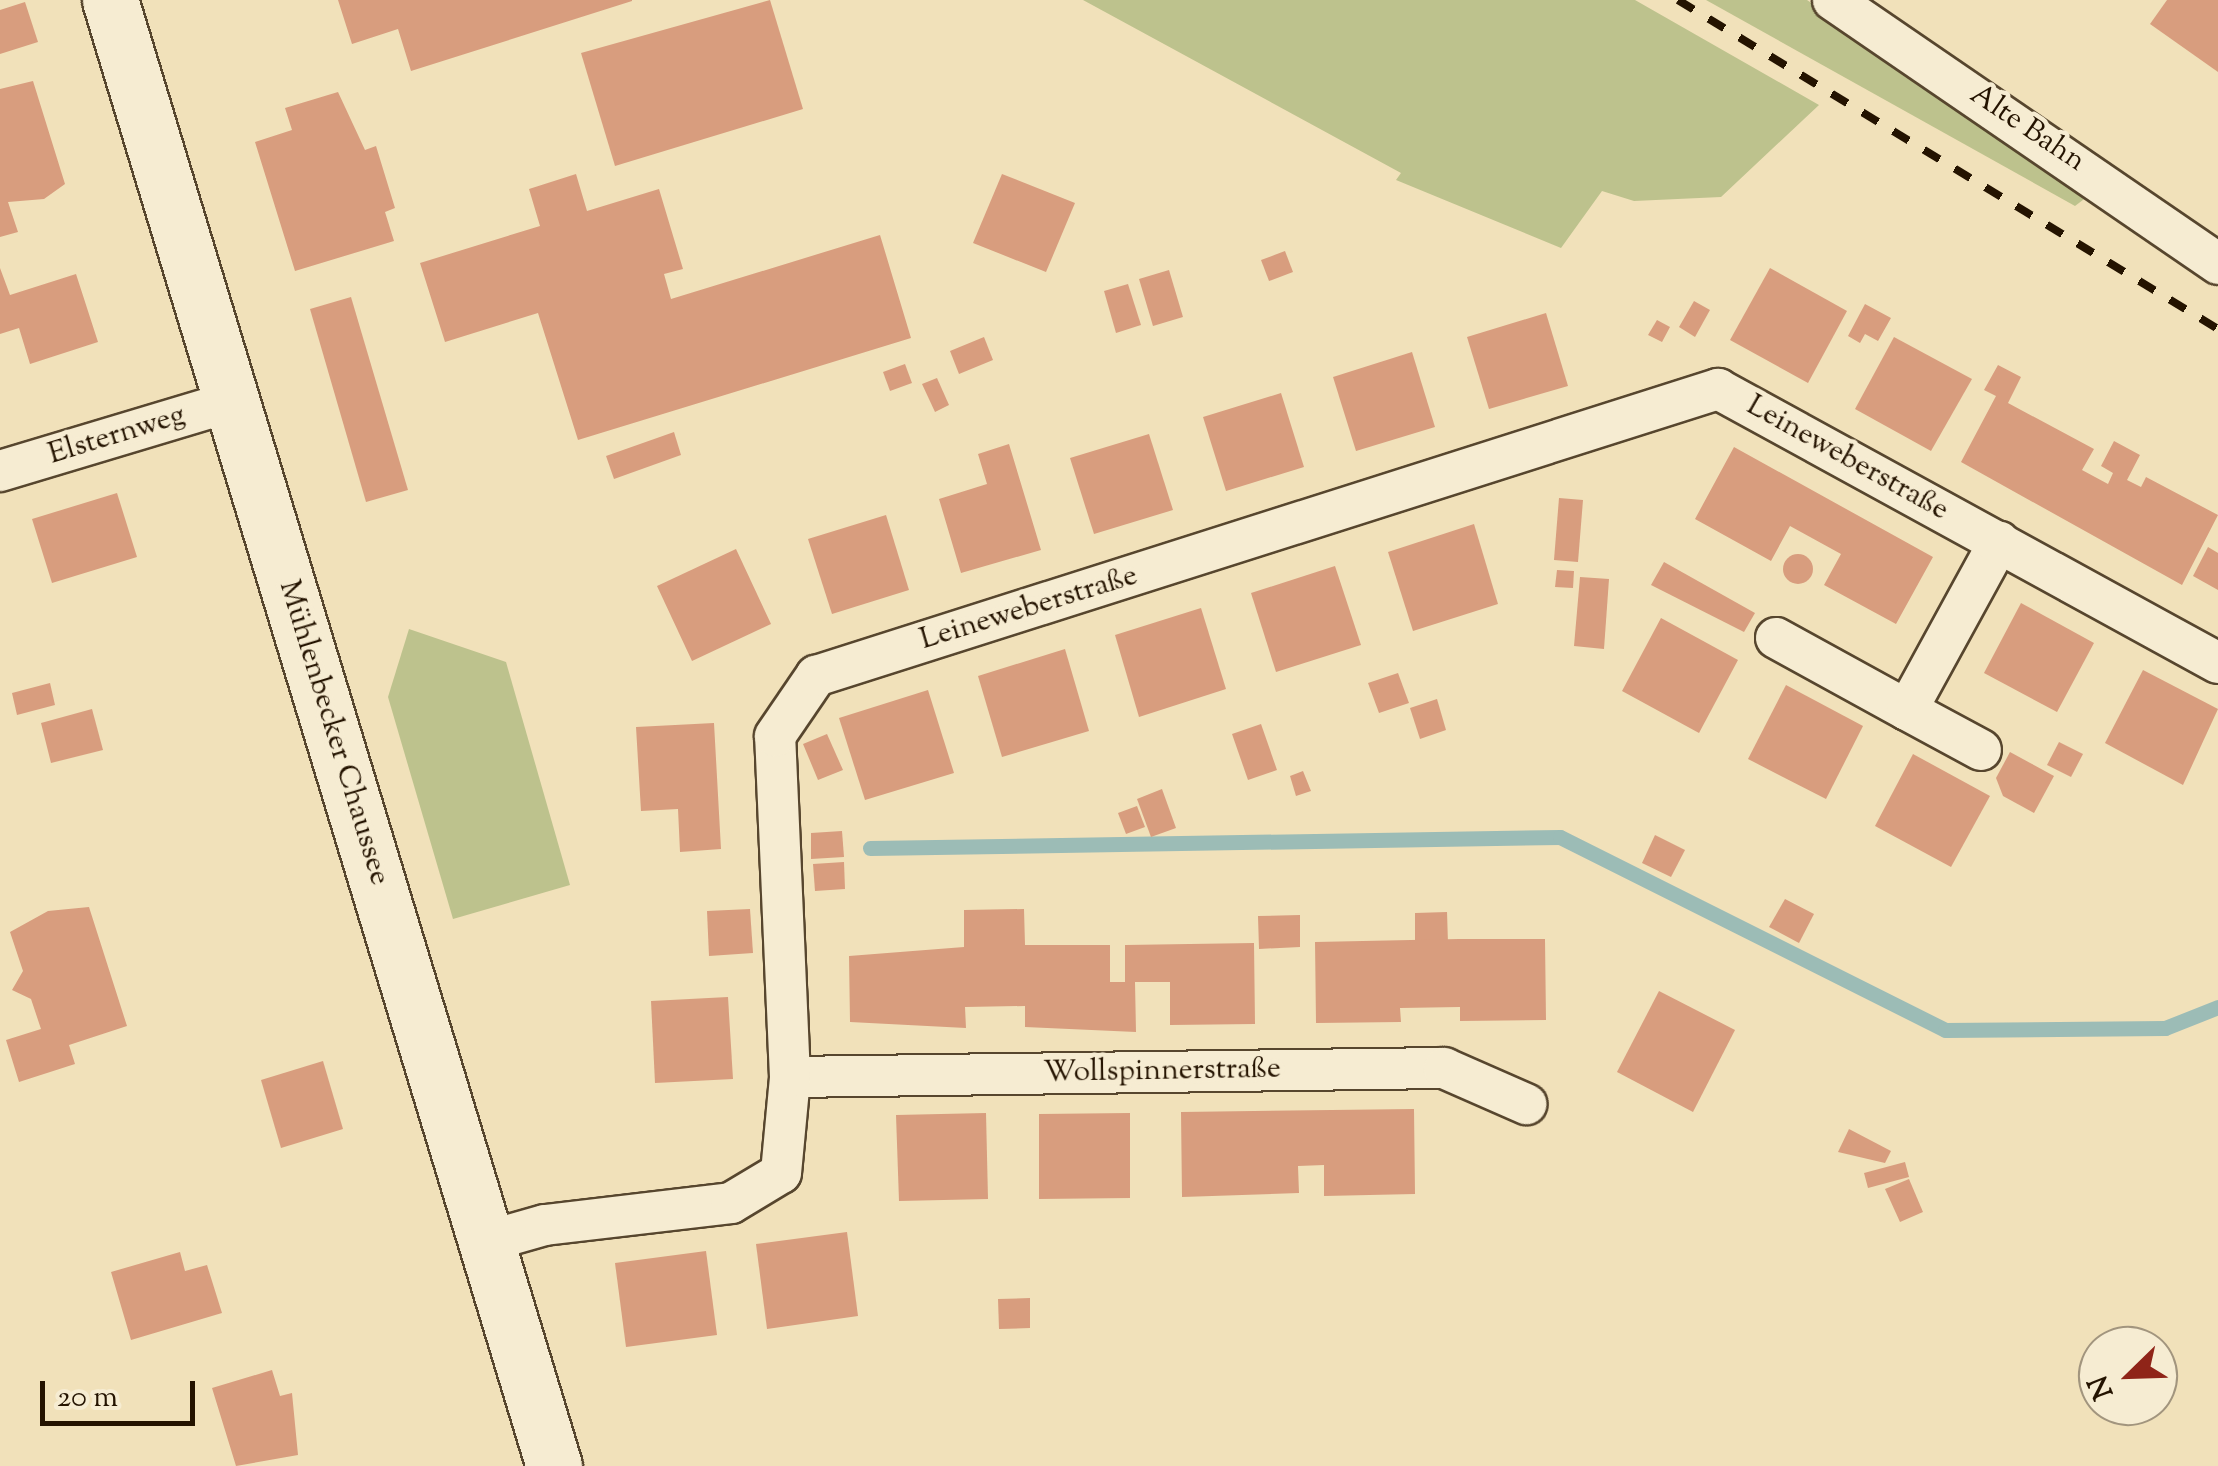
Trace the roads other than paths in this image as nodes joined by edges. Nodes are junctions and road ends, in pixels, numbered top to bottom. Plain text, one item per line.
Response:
1 (110, 0) edge
2 (1833, 0) edge
3 (2218, 264) edge
4 (234, 401) junction
5 (0, 471) edge
6 (1999, 542) junction
7 (1776, 638) dead end
8 (2218, 664) edge
9 (1907, 710) junction
10 (1981, 750) dead end
11 (790, 1077) junction
12 (1526, 1104) dead end
13 (485, 1242) junction
14 (554, 1466) edge

1 - 4 main road, Mühlenbecker Chaussee
2 - 3 street, Alte Bahn
4 - 5 street, Elsternweg
4 - 13 main road, Mühlenbecker Chaussee
6 - 8 street, Leineweberstraße
6 - 9 street
6 - 11 street, Leineweberstraße
7 - 9 street
9 - 10 street
11 - 12 street, Wollspinnerstraße
11 - 13 street, Leineweberstraße
13 - 14 main road, Mühlenbecker Chaussee

